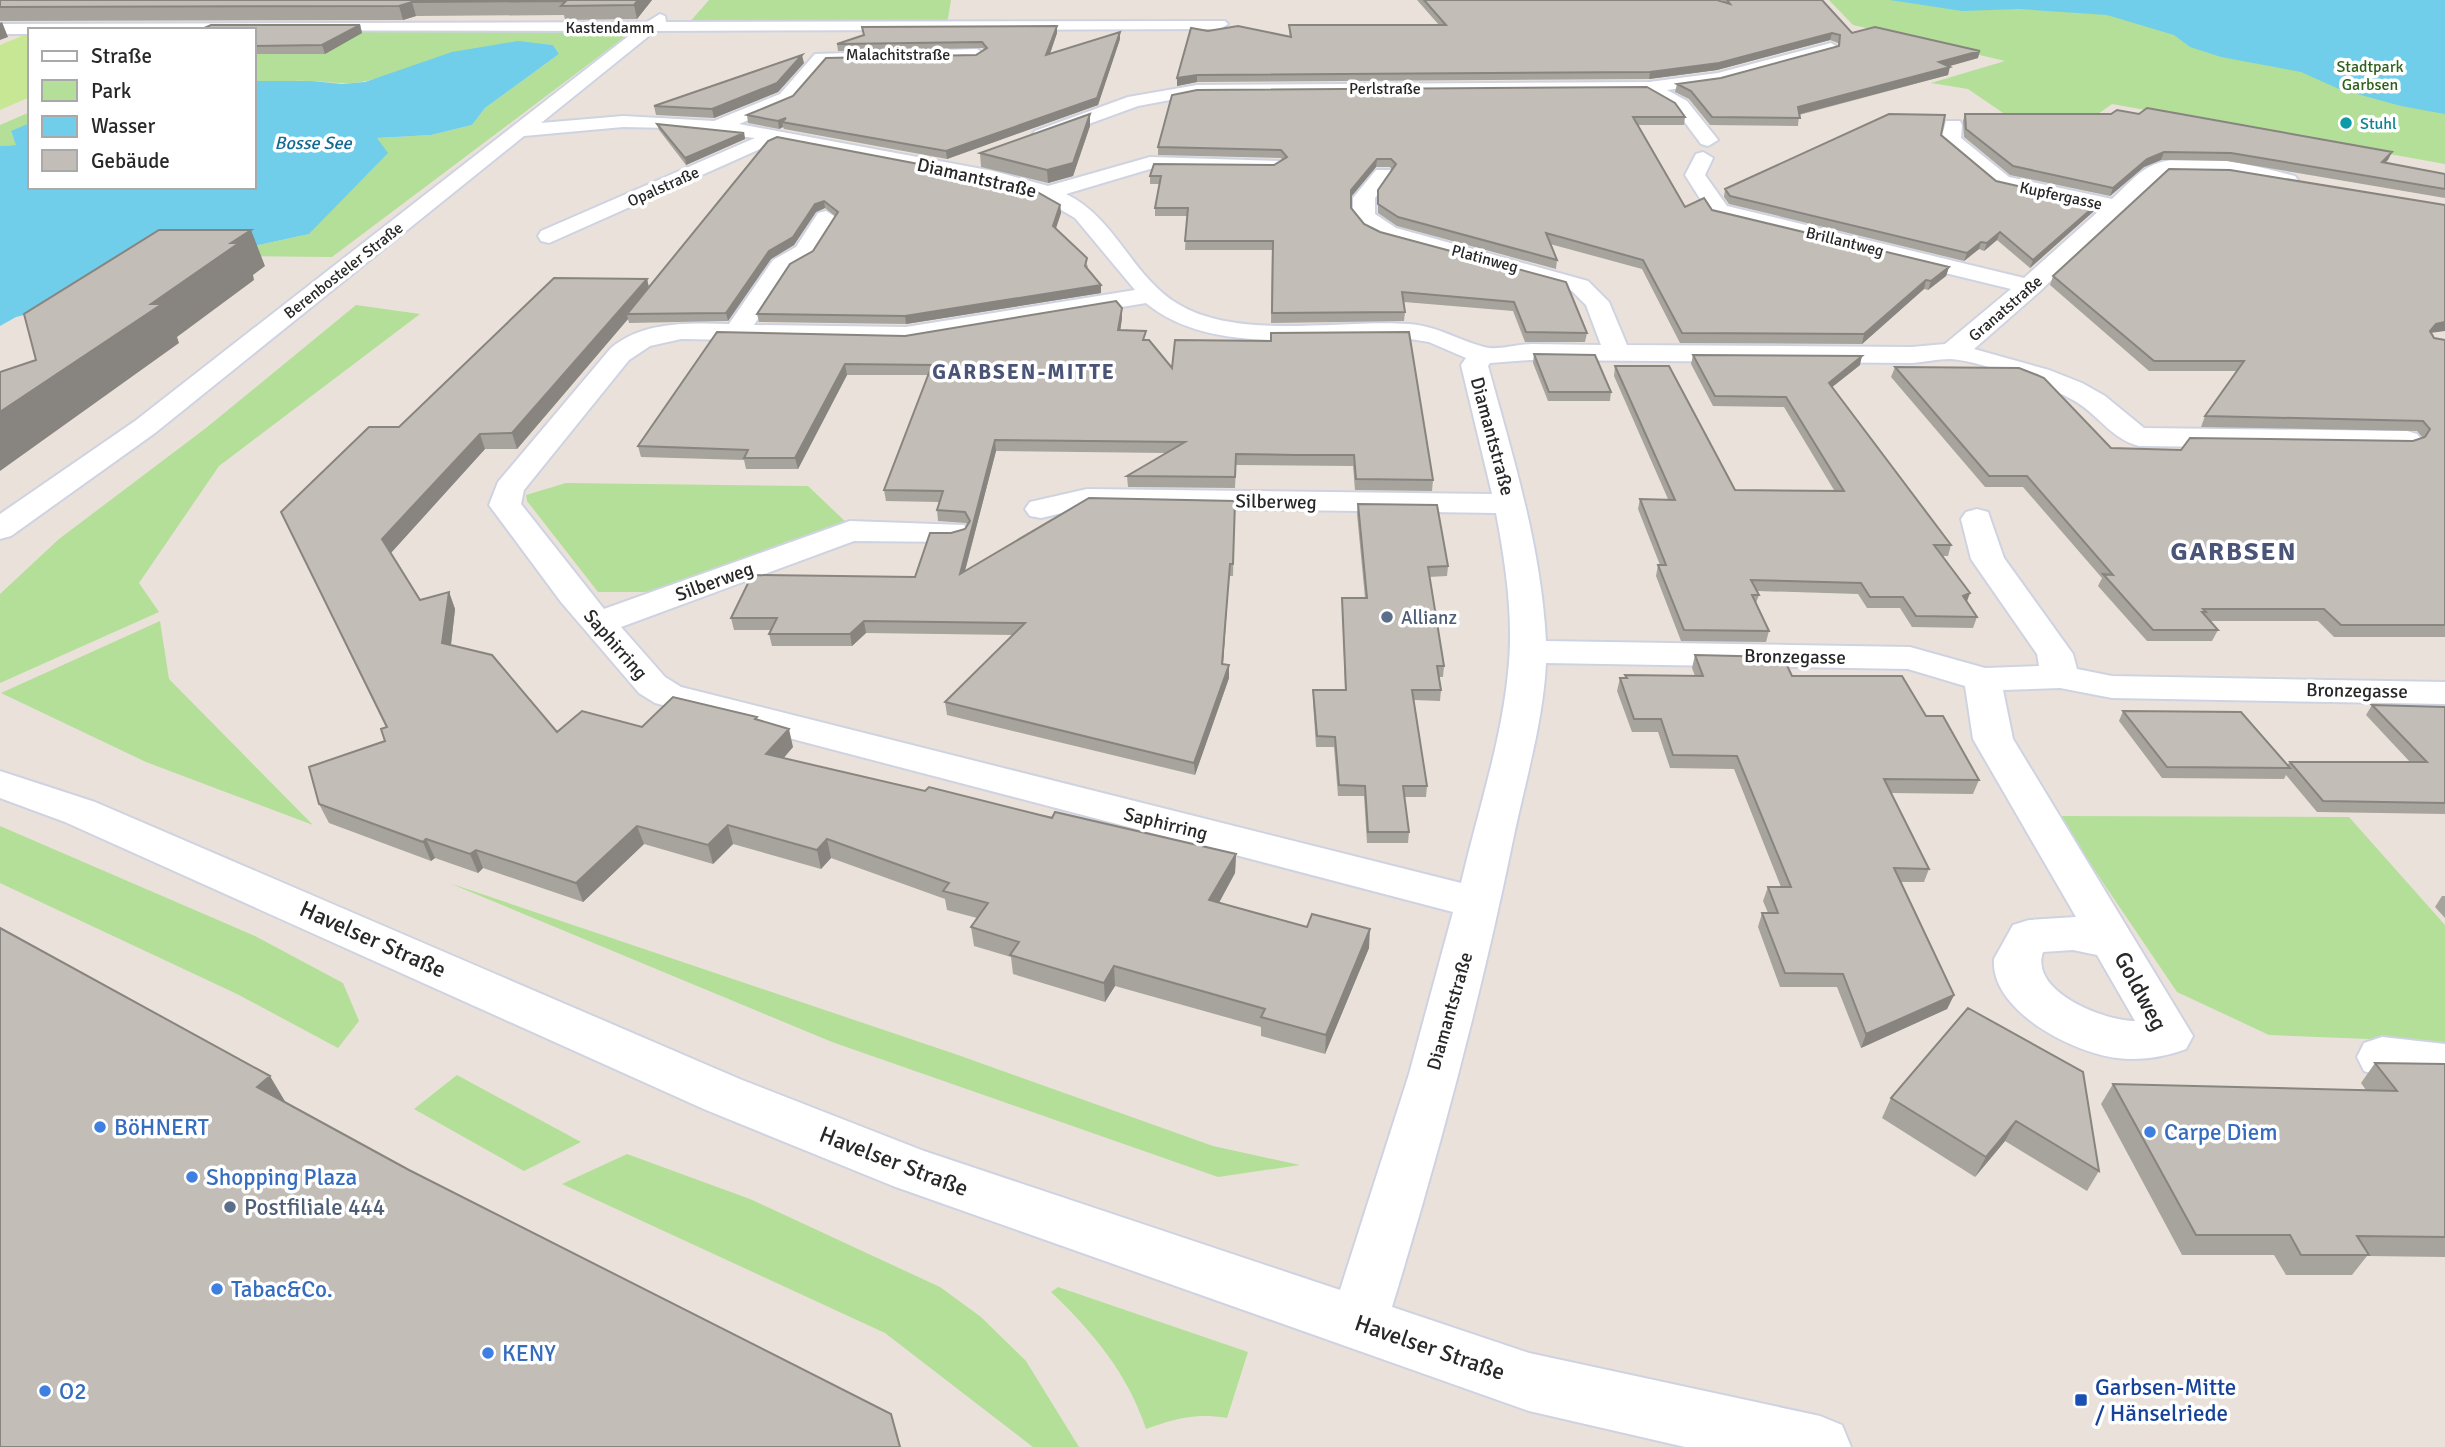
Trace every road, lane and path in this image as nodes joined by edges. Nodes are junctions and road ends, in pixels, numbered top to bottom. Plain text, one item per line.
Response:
1 (668, 10) dead end
2 (1220, 24) dead end
3 (653, 27) junction
4 (256, 28) edge
5 (0, 29) edge
6 (28, 29) edge
7 (1831, 48) edge
8 (977, 54) edge
9 (1648, 87) junction
10 (551, 107) junction
11 (595, 120) junction
12 (719, 125) junction
13 (1954, 125) dead end
14 (520, 131) junction
15 (777, 135) junction
16 (1022, 142) edge
17 (985, 155) edge
18 (1275, 165) edge
19 (947, 169) junction
20 (1382, 174) edge
21 (2309, 183) edge
22 (1047, 194) junction
23 (2117, 207) junction
24 (826, 218) edge
25 (549, 236) dead end
26 (2031, 287) junction
27 (1152, 295) junction
28 (737, 331) junction
29 (1952, 351) junction
30 (1617, 354) junction
31 (1482, 356) junction
32 (2407, 440) edge
33 (1511, 504) junction
34 (1041, 509) dead end
35 (1977, 519) dead end
36 (0, 529) edge
37 (953, 531) edge
38 (600, 623) junction
39 (1528, 652) junction
40 (2060, 677) junction
41 (1983, 679) junction
42 (2445, 693) edge
43 (0, 784) edge
44 (1479, 903) junction
45 (2114, 942) dead end
46 (2382, 1057) dead end
47 (2445, 1064) edge
48 (1358, 1322) junction
49 (1821, 1447) edge

1 - 3 street, Berenbosteler Straße
2 - 3 street, Kastendamm
3 - 4 street, Kastendamm
3 - 10 street, Berenbosteler Straße
5 - 6 street, Kastendamm
7 - 9 street, Perlstraße
8 - 12 street, Malachitstraße
9 - 16 street, Perlstraße
9 - 26 street, Brillantweg
10 - 11 street, Diamantstraße
10 - 14 street, Berenbosteler Straße
11 - 12 street, Diamantstraße
11 - 14 street, Diamantstraße
12 - 15 street, Diamantstraße
13 - 23 street, Kupfergasse
14 - 36 street, Berenbosteler Straße
15 - 19 street, Diamantstraße
15 - 25 street, Opalstraße
17 - 19 street
18 - 22 street
19 - 22 street, Diamantstraße
20 - 30 street, Platinweg
21 - 23 street, Granatstraße
22 - 27 street, Diamantstraße
23 - 26 street, Granatstraße
24 - 28 street
26 - 29 street, Granatstraße
27 - 28 street, Saphirring
27 - 31 street, Diamantstraße
28 - 38 street, Saphirring
29 - 30 street, Granatstraße
29 - 32 street
30 - 31 street, Granatstraße
31 - 33 street, Diamantstraße
33 - 34 street, Silberweg
33 - 39 street, Diamantstraße
35 - 40 street
37 - 38 street, Silberweg
38 - 44 street, Saphirring
39 - 41 street, Bronzegasse
39 - 44 street, Diamantstraße
40 - 41 street, Bronzegasse
40 - 42 street, Bronzegasse
41 - 45 street, Goldweg
43 - 48 street, Havelser Straße
44 - 48 street, Diamantstraße
46 - 47 street
48 - 49 street, Havelser Straße

